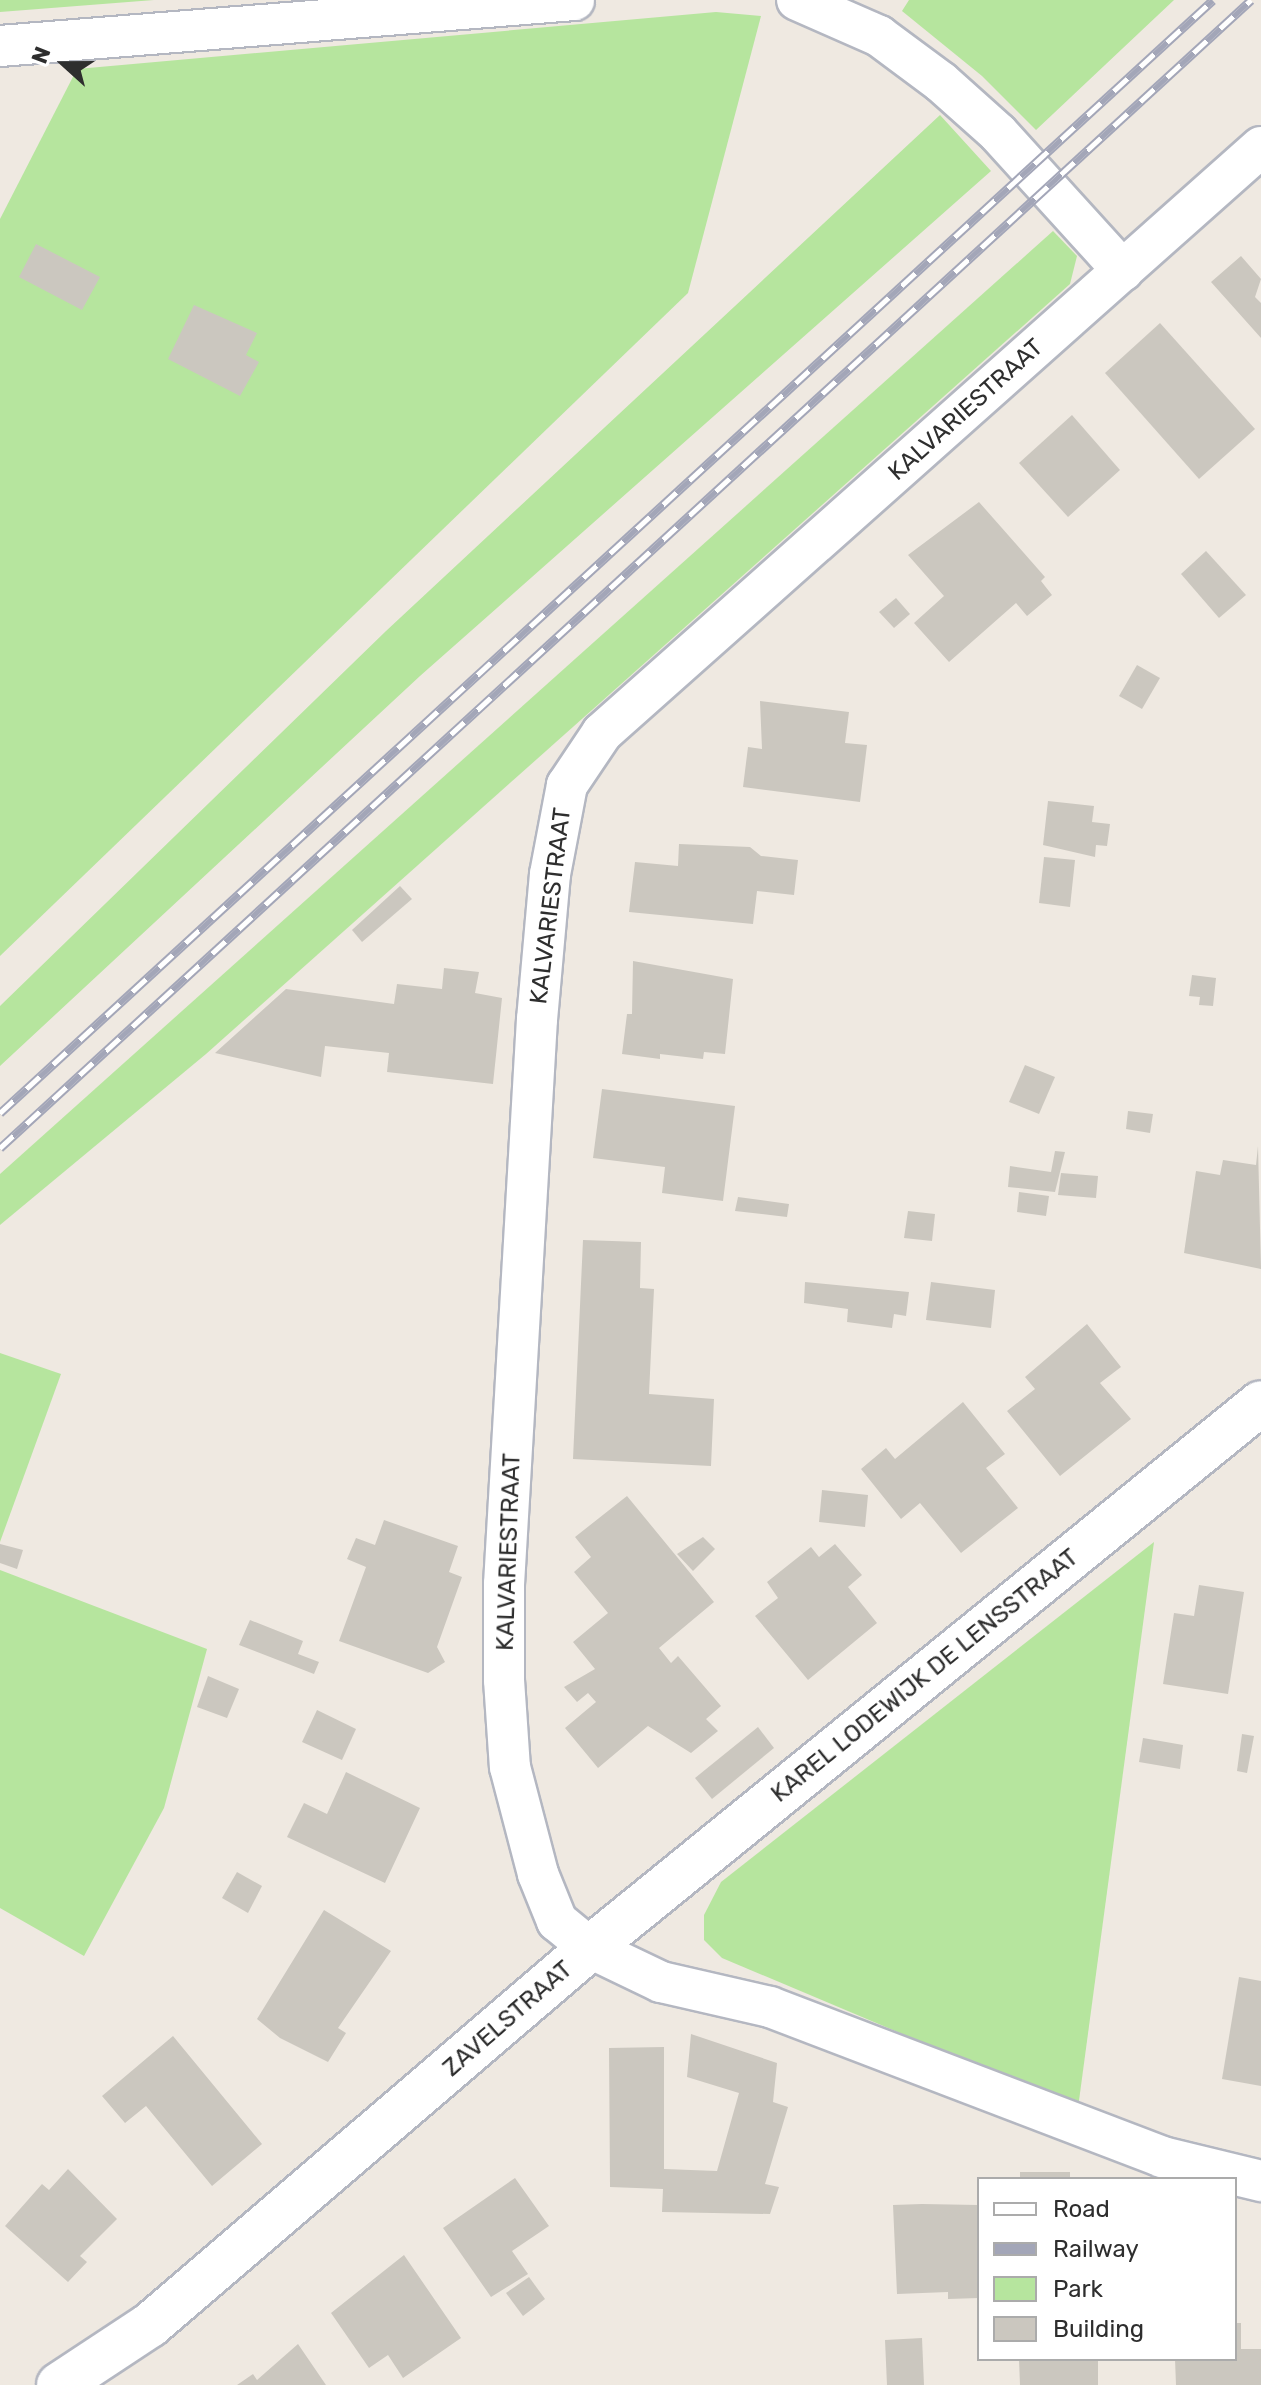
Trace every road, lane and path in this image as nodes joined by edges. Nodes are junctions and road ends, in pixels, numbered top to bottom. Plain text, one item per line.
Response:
1 (574, 0) edge
2 (797, 0) edge
3 (0, 46) edge
4 (1261, 147) edge
5 (1123, 271) junction
6 (1261, 1403) edge
7 (590, 1948) junction
8 (1261, 2181) edge
9 (59, 2385) edge

1 - 3 street
2 - 5 street
4 - 5 street, KALVARIESTRAAT
5 - 7 street, KALVARIESTRAAT
6 - 7 street, KAREL LODEWIJK DE LENSSTRAAT
7 - 8 street, ZAVELSTRAAT
7 - 9 street, ZAVELSTRAAT

